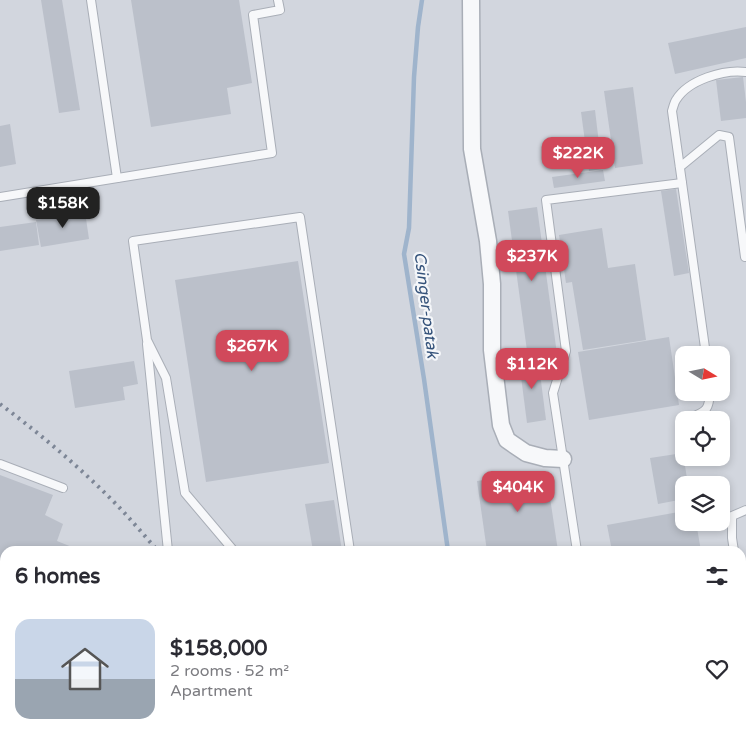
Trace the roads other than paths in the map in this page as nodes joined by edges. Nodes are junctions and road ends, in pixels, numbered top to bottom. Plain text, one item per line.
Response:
1 (91, 0) edge
2 (278, 0) edge
3 (471, 0) edge
4 (746, 72) edge
5 (680, 167) junction
6 (117, 178) junction
7 (682, 183) junction
8 (0, 197) edge
9 (745, 257) edge
10 (147, 340) junction
11 (705, 346) edge
12 (563, 460) junction
13 (0, 464) edge
14 (63, 488) dead end
15 (746, 510) edge
16 (168, 546) edge
17 (230, 546) edge
18 (349, 546) edge
19 (576, 546) edge
20 (733, 546) edge

1 - 6 lane
2 - 6 lane
3 - 12 street
4 - 5 lane
5 - 7 lane
5 - 9 lane
6 - 8 lane
7 - 11 lane
7 - 12 lane
10 - 16 lane
10 - 17 lane
10 - 18 lane
12 - 19 lane
13 - 14 lane
15 - 20 lane

